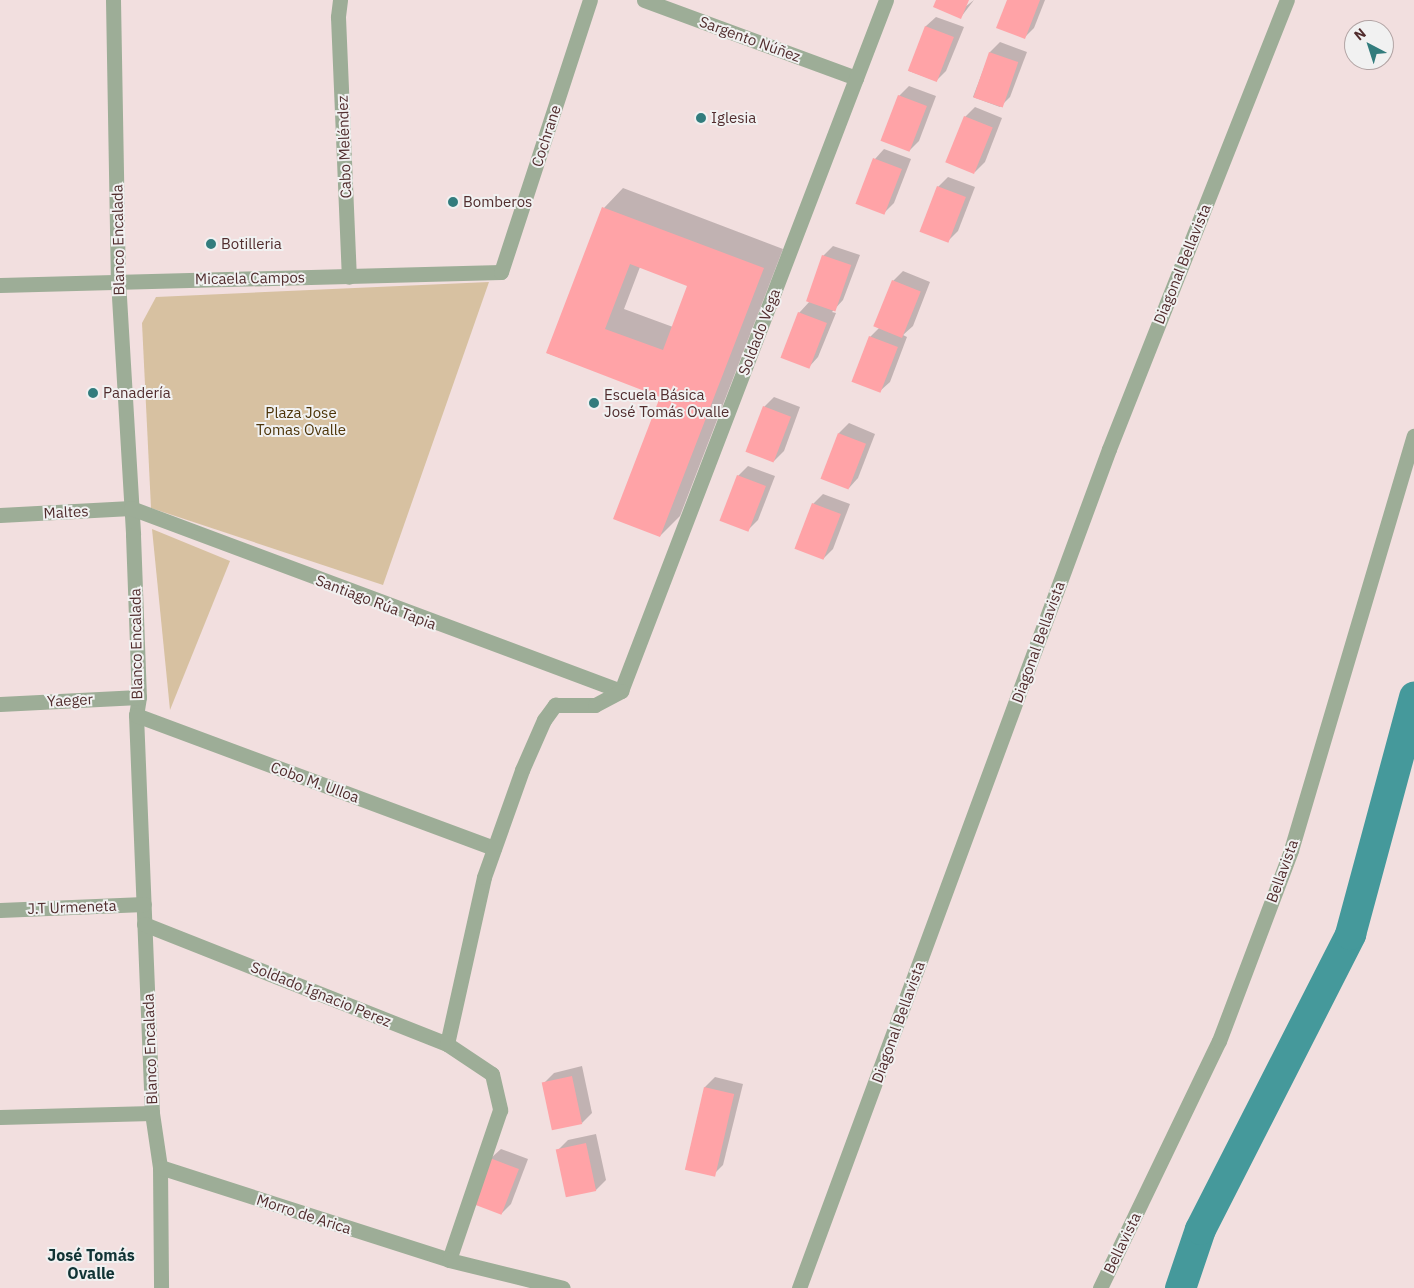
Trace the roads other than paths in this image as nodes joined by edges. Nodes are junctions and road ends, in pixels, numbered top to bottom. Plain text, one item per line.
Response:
1 (113, 0) edge
2 (340, 0) edge
3 (347, 0) edge
4 (590, 0) edge
5 (644, 0) edge
6 (886, 0) edge
7 (1287, 0) edge
8 (338, 17) junction
9 (856, 78) junction
10 (501, 272) joint
11 (350, 277) junction
12 (118, 280) junction
13 (0, 285) edge
14 (1414, 436) edge
15 (131, 508) junction
16 (0, 515) edge
17 (621, 691) junction
18 (139, 697) junction
19 (0, 704) edge
20 (136, 715) junction
21 (494, 848) junction
22 (144, 904) junction
23 (0, 910) edge
24 (144, 924) junction
25 (447, 1044) junction
26 (152, 1113) junction
27 (0, 1117) edge
28 (160, 1167) junction
29 (449, 1260) junction
30 (161, 1288) edge
31 (563, 1288) edge
32 (799, 1288) edge
33 (1100, 1288) edge

1 - 12 street, Blanco Encalada
2 - 8 street, Cabo Meléndez
3 - 8 street
4 - 10 street, Cochrane
5 - 9 street, Sargento Núñez
6 - 9 street, Soldado Vega
7 - 32 street, Diagonal Bellavista
8 - 11 street, Cabo Meléndez
9 - 17 street, Soldado Vega
10 - 11 street, Micaela Campos
11 - 12 street, Micaela Campos
12 - 13 street, Micaela Campos
12 - 15 street, Blanco Encalada
14 - 33 street, Bellavista
15 - 16 street, Maltes
15 - 17 street, Santiago Rúa Tapia
15 - 18 street, Blanco Encalada
17 - 21 street
18 - 19 street, Yaeger
18 - 20 street, Blanco Encalada
20 - 21 street, Cobo M. Ulloa
20 - 22 street, Blanco Encalada
21 - 25 street
22 - 23 street, J.T Urmeneta
22 - 24 street, Blanco Encalada
24 - 25 street, Soldado Ignacio Perez
24 - 26 street, Blanco Encalada
25 - 29 street, Soldado Ignacio Perez
26 - 27 street
26 - 28 street, Blanco Encalada
28 - 29 street, Morro de Arica
28 - 30 street, Blanco Encalada
29 - 31 street, Morro de Arica

